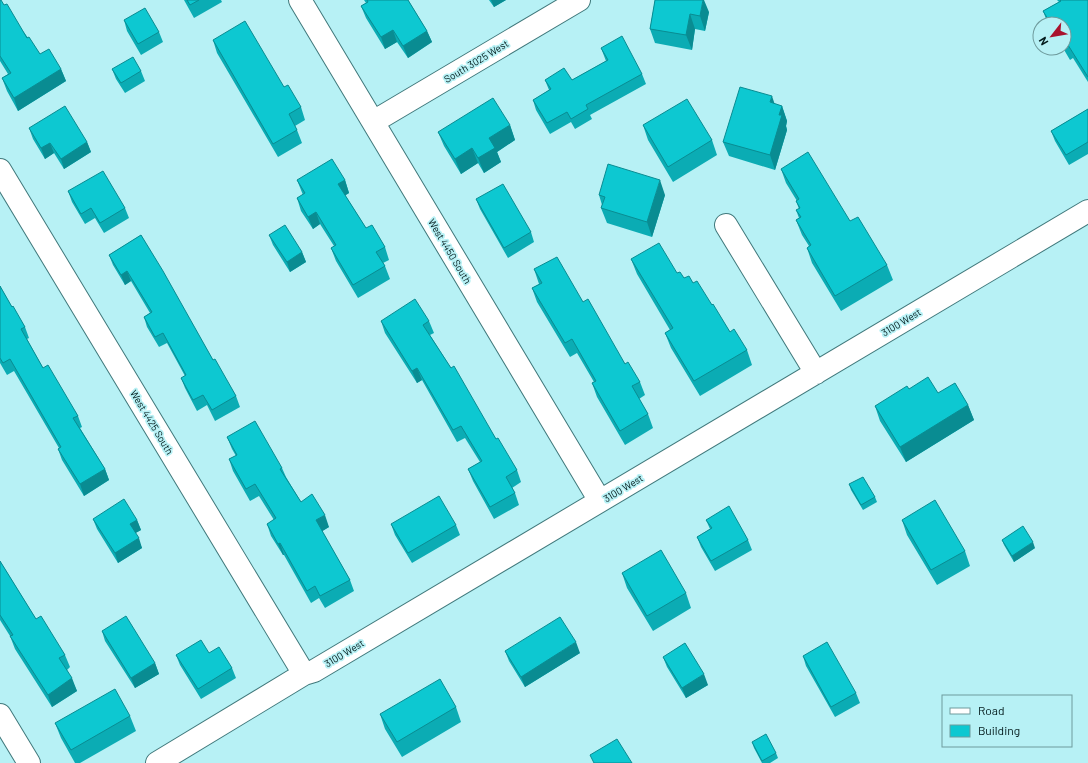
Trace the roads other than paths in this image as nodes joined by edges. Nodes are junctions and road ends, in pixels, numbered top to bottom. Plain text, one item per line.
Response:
1 (300, 0) edge
2 (579, 0) edge
3 (373, 122) junction
4 (0, 170) edge
5 (1088, 211) edge
6 (726, 225) dead end
7 (816, 373) junction
8 (600, 501) junction
9 (304, 674) junction
10 (0, 715) edge
11 (29, 763) edge
12 (157, 763) edge

1 - 3 street, West 4450 South
2 - 3 street, South 3025 West
3 - 8 street, West 4450 South
4 - 9 street, West 4425 South
5 - 7 street, 3100 West
6 - 7 street
7 - 8 street, 3100 West
8 - 9 street, 3100 West
9 - 12 street, 3100 West
10 - 11 street

